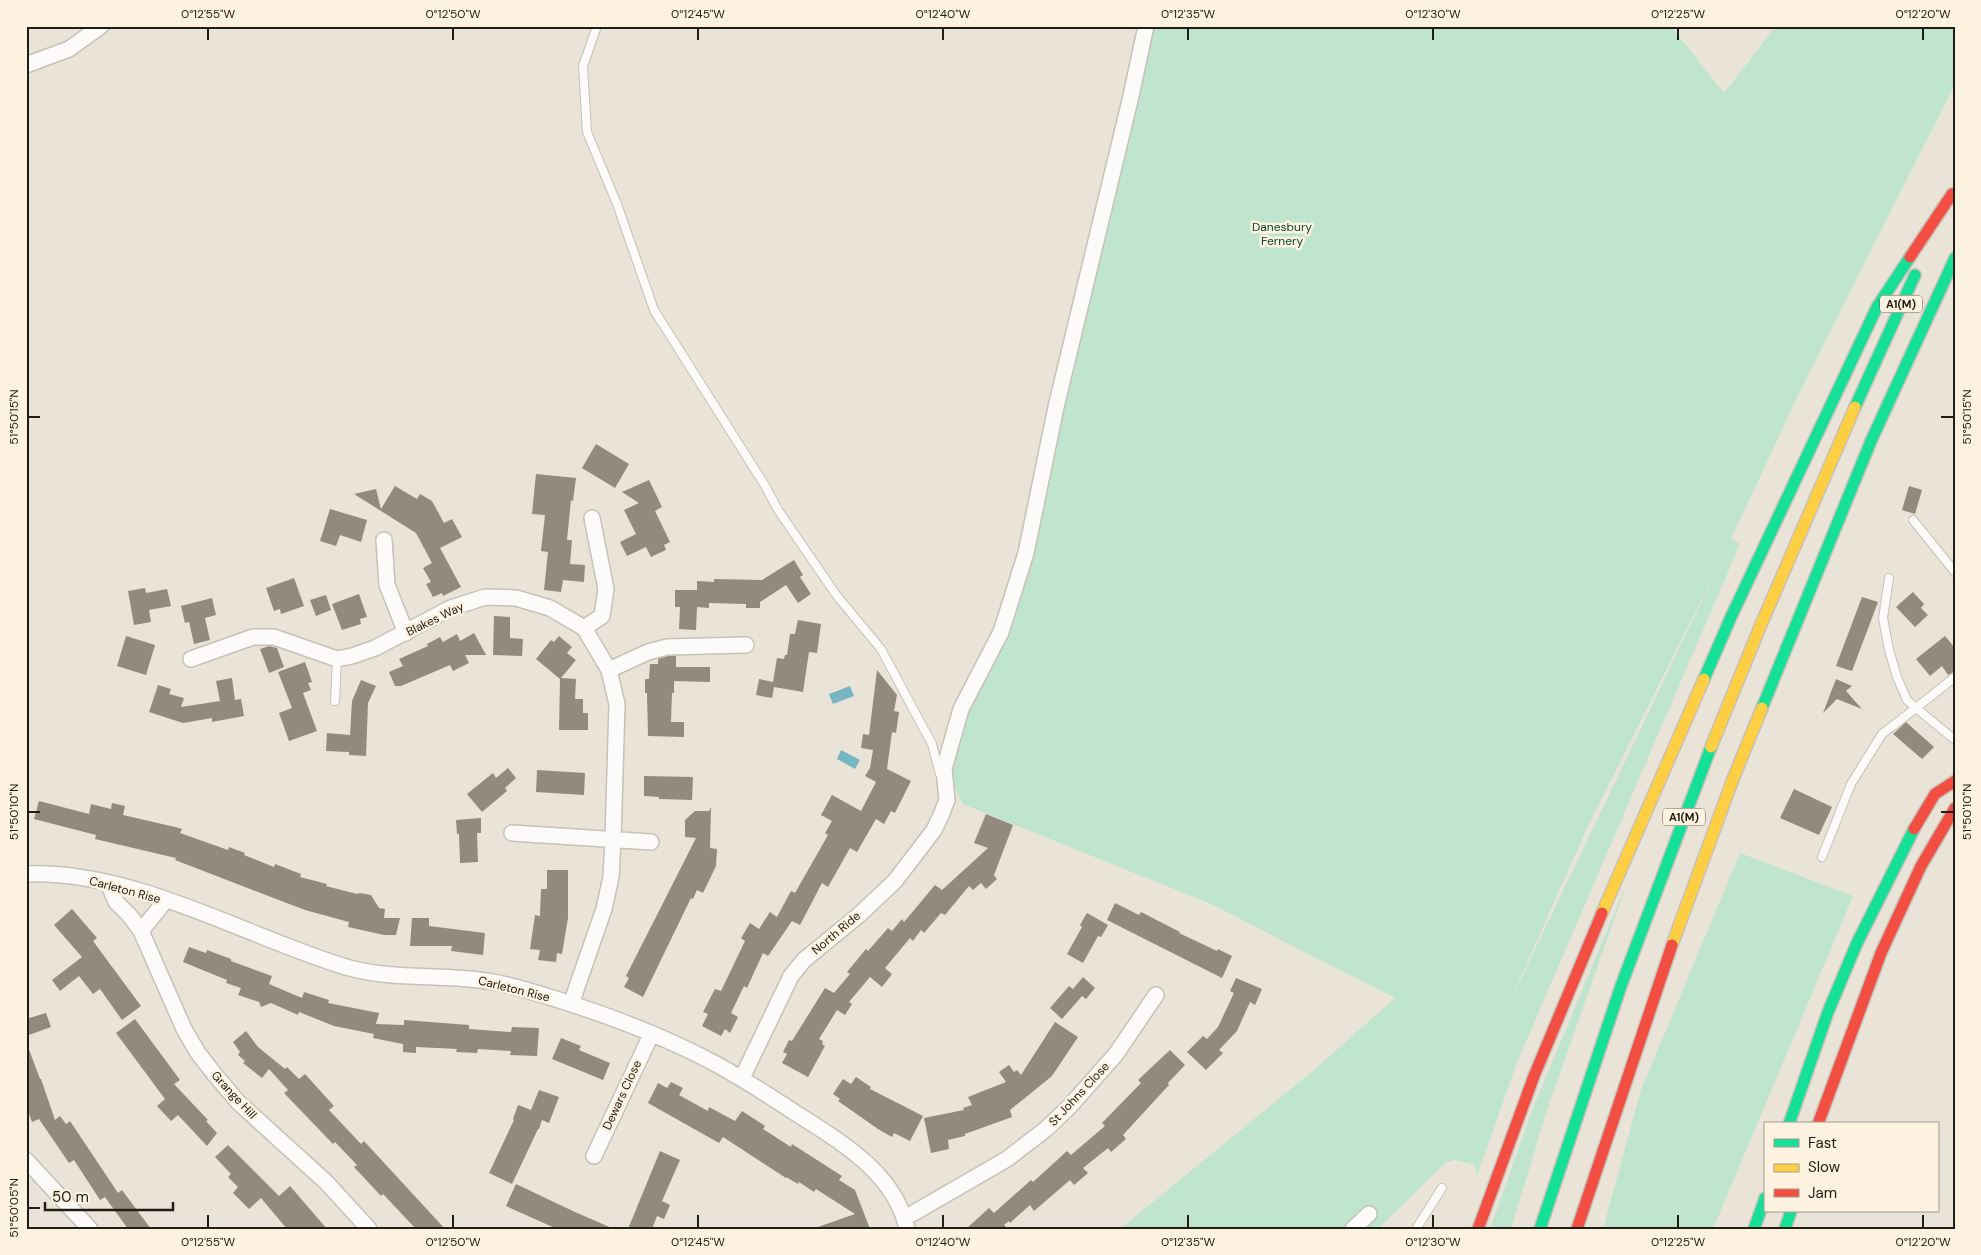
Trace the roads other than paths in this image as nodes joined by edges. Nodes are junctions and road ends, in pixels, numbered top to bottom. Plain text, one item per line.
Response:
1 (101, 26) edge
2 (597, 26) edge
3 (1146, 26) edge
4 (26, 65) edge
5 (1953, 190) edge
6 (1955, 258) edge
7 (592, 518) dead end
8 (1913, 520) dead end
9 (384, 540) dead end
10 (1955, 572) edge
11 (1889, 578) dead end
12 (584, 628) junction
13 (406, 633) junction
14 (746, 645) dead end
15 (337, 659) junction
16 (191, 660) dead end
17 (609, 670) junction
18 (1955, 677) edge
19 (335, 701) dead end
20 (1916, 708) junction
21 (1955, 740) edge
22 (1955, 781) edge
23 (947, 800) junction
24 (1955, 808) edge
25 (512, 833) dead end
26 (613, 840) junction
27 (652, 842) dead end
28 (1822, 857) dead end
29 (26, 874) edge
30 (108, 883) junction
31 (166, 900) junction
32 (141, 931) junction
33 (1156, 995) dead end
34 (571, 1004) junction
35 (651, 1034) junction
36 (742, 1078) junction
37 (1789, 1122) edge
38 (1819, 1122) edge
39 (594, 1156) dead end
40 (26, 1160) edge
41 (1442, 1188) dead end
42 (1764, 1201) edge
43 (1791, 1212) edge
44 (1370, 1214) dead end
45 (906, 1223) edge
46 (90, 1229) edge
47 (369, 1229) edge
48 (1353, 1229) edge
49 (1416, 1229) edge
50 (1478, 1229) edge
51 (1540, 1229) edge
52 (1577, 1229) edge
53 (1754, 1229) edge
54 (1785, 1229) edge

1 - 4 street
2 - 23 lane
3 - 23 street
5 - 50 main road
5 - 51 main road, A1(M)
6 - 52 main road, A1(M)
7 - 12 street
8 - 10 lane
9 - 13 street
11 - 20 lane
12 - 13 street, Blakes Way
12 - 17 street, Blakes Way
13 - 15 street, Blakes Way
14 - 17 street
15 - 16 street
15 - 19 lane
17 - 26 street, Blakes Way
18 - 20 lane
20 - 21 lane
20 - 28 lane
22 - 37 main road
23 - 36 street, North Ride
24 - 38 main road
25 - 26 street
26 - 27 street
26 - 34 street, Blakes Way
29 - 30 street, Carleton Rise
30 - 31 street, Carleton Rise
30 - 32 street, Grange Hill
31 - 32 street
31 - 34 street, Carleton Rise
32 - 47 street, Grange Hill
33 - 45 street, St Johns Close
34 - 35 street, Carleton Rise
35 - 36 street, Carleton Rise
35 - 39 street, Dewars Close
36 - 45 street, Carleton Rise
40 - 46 street
41 - 49 lane
42 - 53 main road
43 - 54 main road
44 - 48 street

